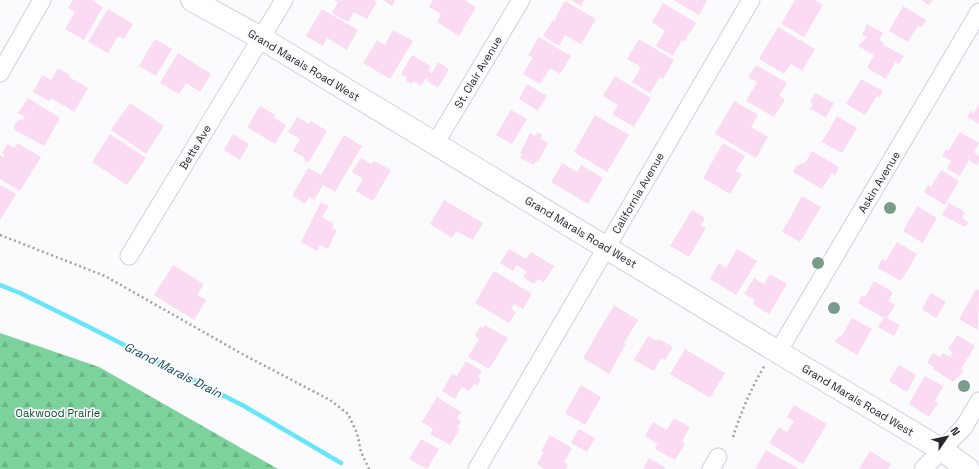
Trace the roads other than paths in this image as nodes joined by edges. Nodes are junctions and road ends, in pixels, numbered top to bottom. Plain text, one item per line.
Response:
1 (42, 0) edge
2 (192, 0) edge
3 (284, 0) edge
4 (521, 0) edge
5 (751, 0) edge
6 (979, 12) edge
7 (261, 38) junction
8 (0, 73) edge
9 (436, 144) junction
10 (606, 247) junction
11 (128, 256) dead end
12 (773, 357) junction
13 (979, 401) edge
14 (942, 450) junction
15 (477, 469) edge
16 (923, 469) edge
17 (968, 469) edge

1 - 8 street
2 - 7 street, Grand Marais Road West
3 - 7 street, Betts Ave
4 - 9 street, St. Clair Avenue
5 - 10 street, California Avenue
6 - 12 street, Askin Avenue
7 - 9 street, Grand Marais Road West
7 - 11 street, Betts Ave
9 - 10 street, Grand Marais Road West
10 - 12 street, Grand Marais Road West
10 - 15 street, California Avenue
12 - 14 street, Grand Marais Road West
13 - 14 street
14 - 16 street
14 - 17 street, Grand Marais Road West

